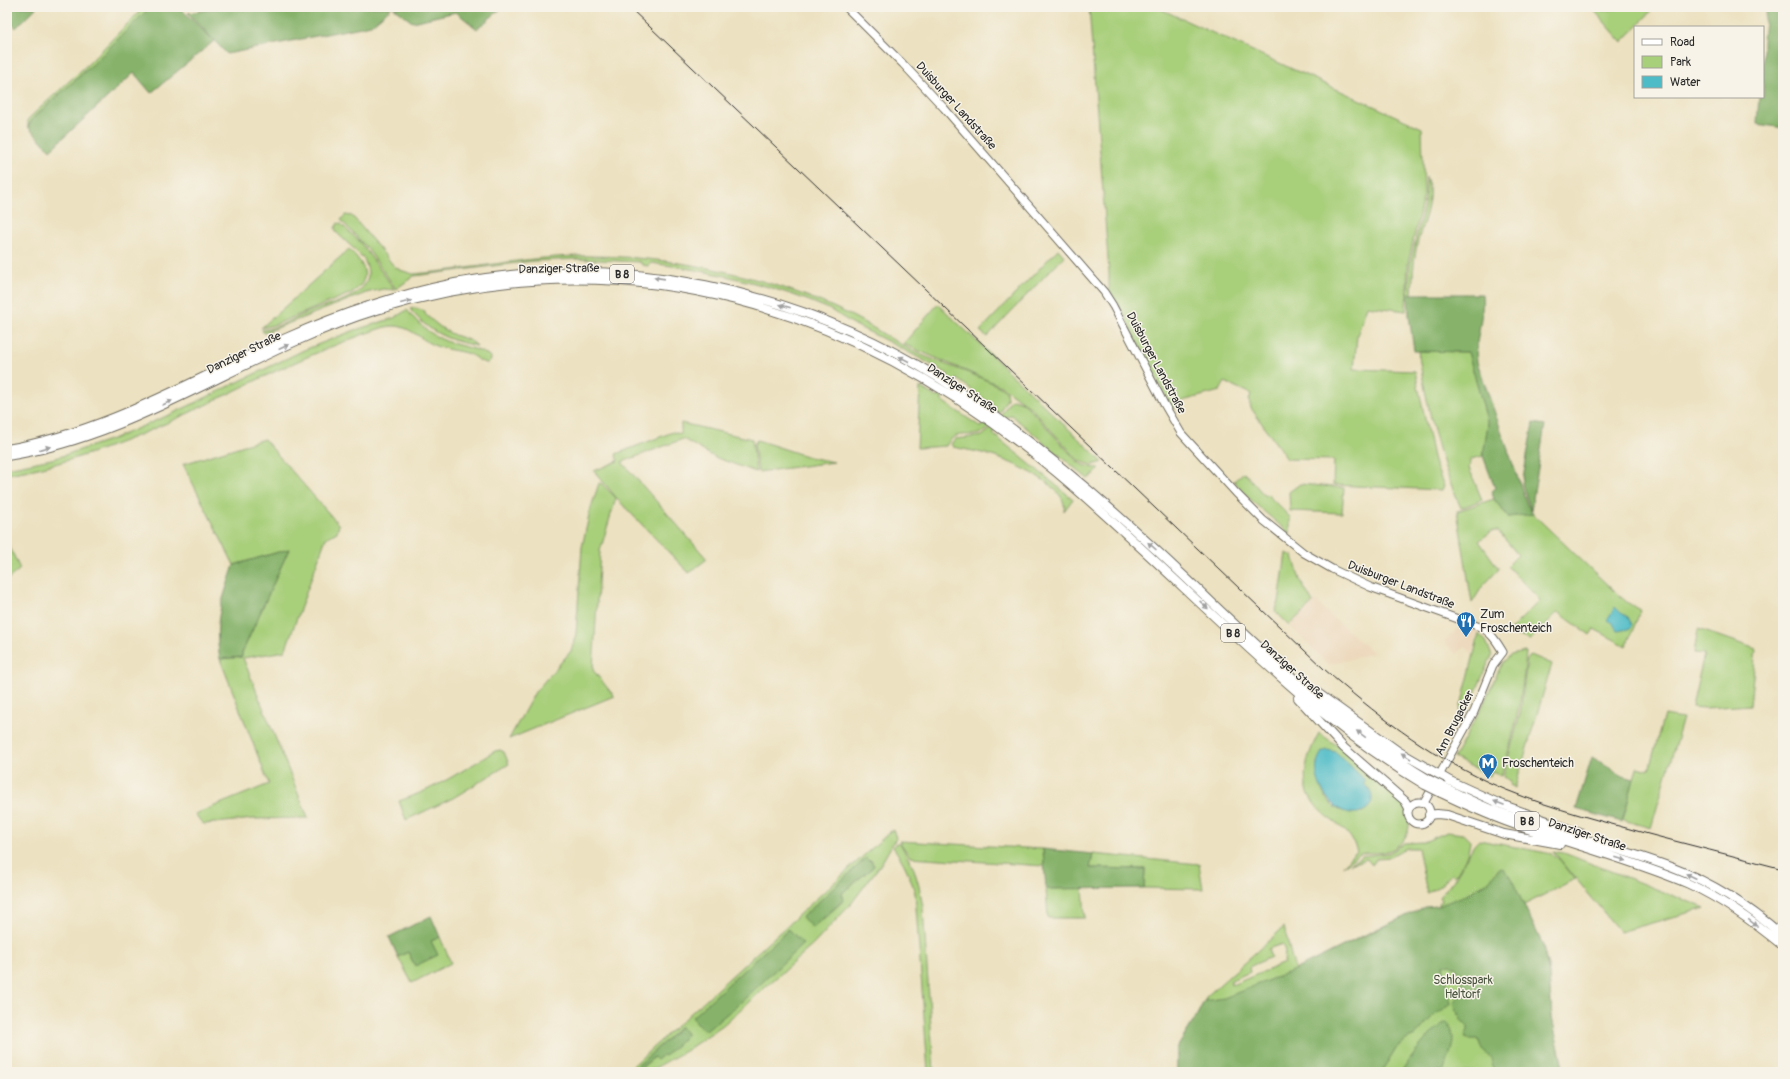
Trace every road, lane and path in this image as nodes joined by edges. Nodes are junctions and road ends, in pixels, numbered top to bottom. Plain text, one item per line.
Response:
1 (846, 7) edge
2 (7, 449) edge
3 (7, 456) edge
4 (1502, 652) joint
5 (1291, 677) junction
6 (1292, 687) junction
7 (1440, 775) junction
8 (1427, 782) junction
9 (1443, 790) junction
10 (1424, 803) junction
11 (1410, 808) junction
12 (1429, 816) junction
13 (1584, 847) junction
14 (1612, 847) junction
15 (1783, 936) edge
16 (1783, 946) edge

1 - 4 main road, Duisburger Landstraße
5 -> 2 highway, Danziger Straße / B 8
3 -> 6 highway, Danziger Straße / B 8
4 - 7 main road, Am Brugacker
7 -> 5 highway
8 -> 5 highway, Danziger Straße / B 8
6 - 8 highway, Danziger Straße / B 8
6 - 11 highway
7 - 10 main road, Am Brugacker
14 -> 7 highway
8 - 9 highway, Danziger Straße / B 8, bridge
9 - 13 highway, Danziger Straße / B 8
9 - 14 highway, Danziger Straße / B 8
10 - 11 main road
10 - 12 main road
11 - 12 main road
12 - 13 highway
13 -> 16 highway, Danziger Straße / B 8
15 -> 14 highway, Danziger Straße / B 8

